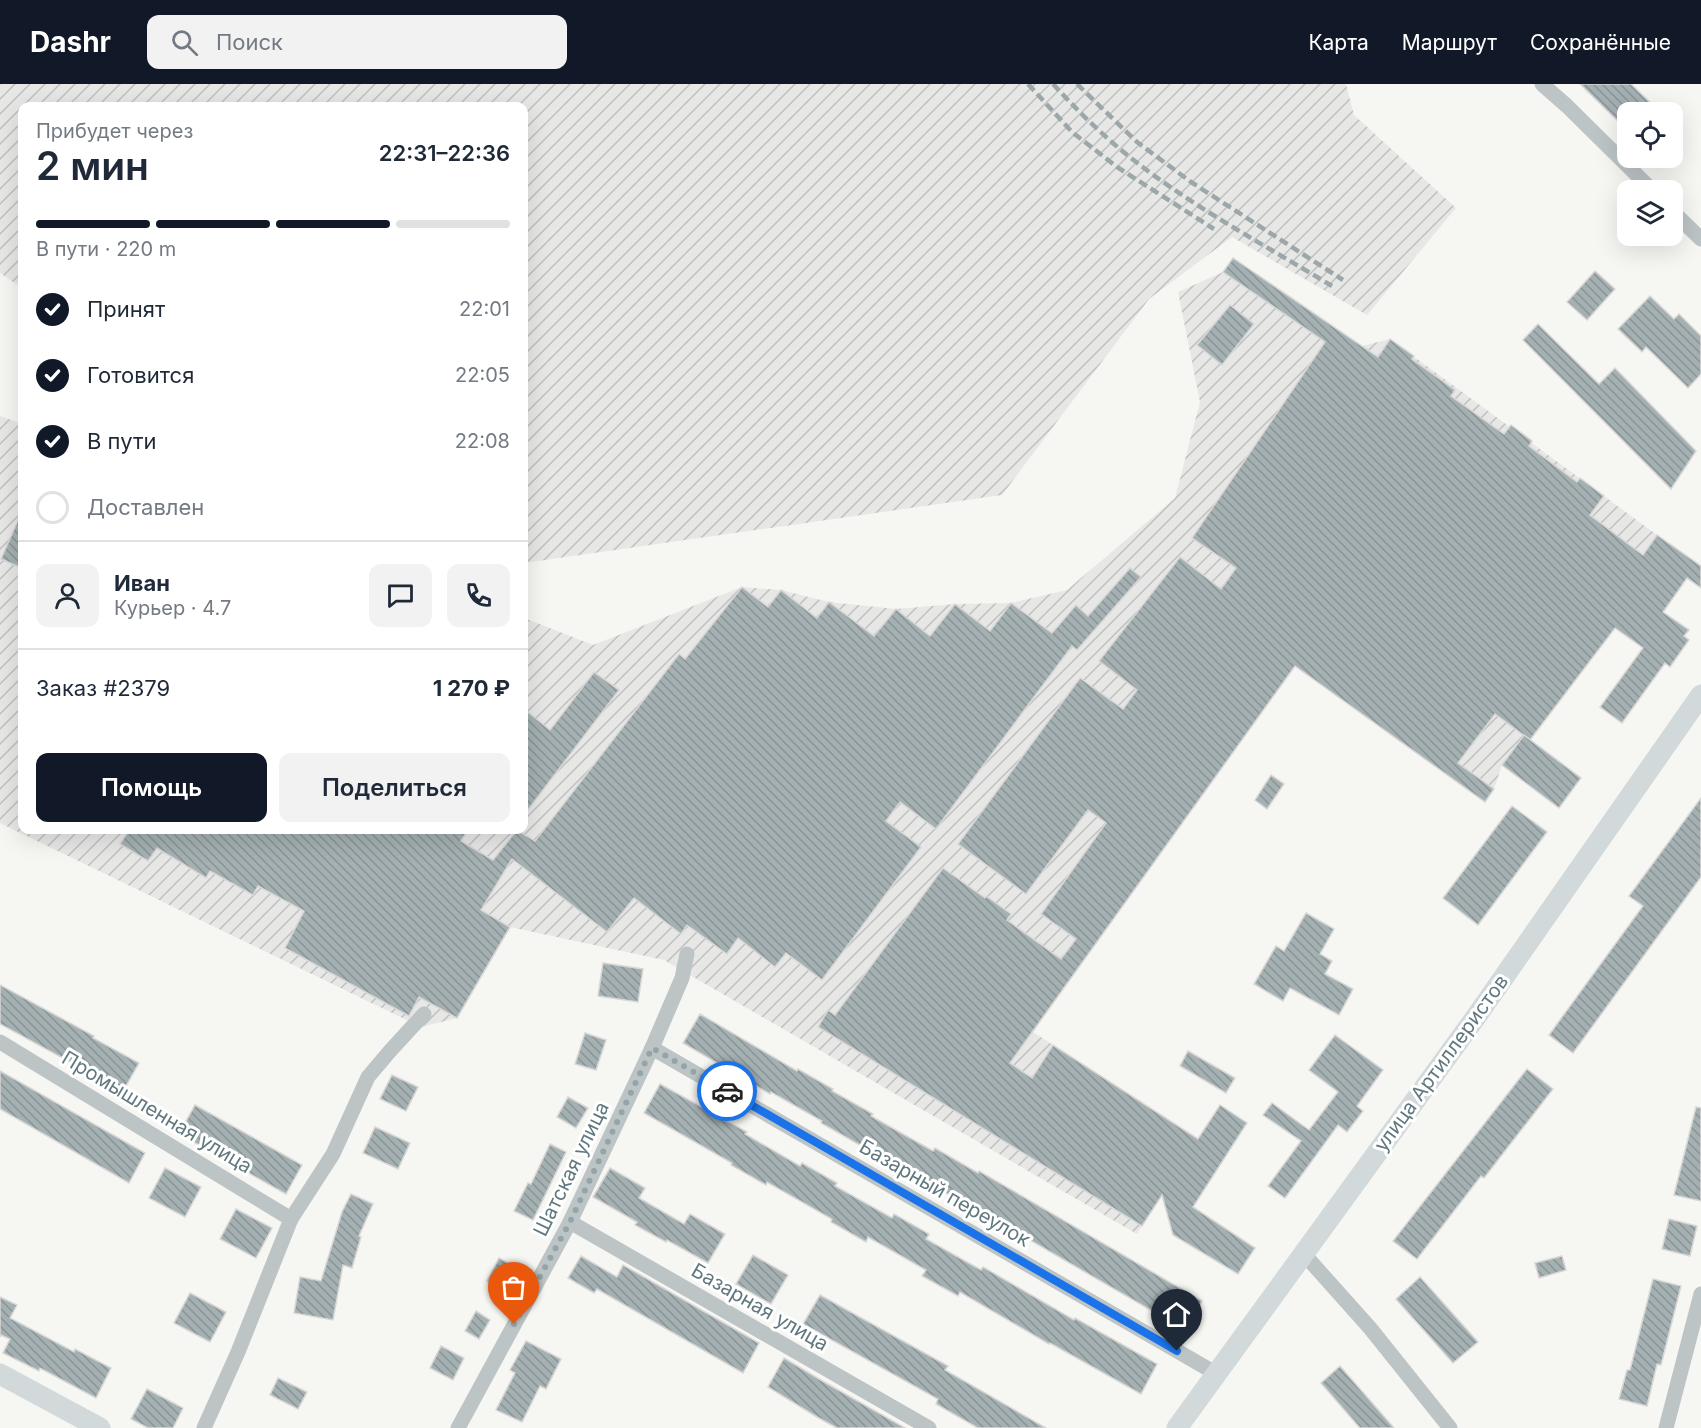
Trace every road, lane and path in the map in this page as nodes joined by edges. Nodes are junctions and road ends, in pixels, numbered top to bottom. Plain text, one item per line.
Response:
1 (1542, 84) edge
2 (1642, 180) edge
3 (1683, 222) edge
4 (1701, 239) edge
5 (1701, 695) edge
6 (687, 954) dead end
7 (424, 1014) dead end
8 (0, 1042) edge
9 (652, 1048) junction
10 (291, 1218) junction
11 (570, 1222) junction
12 (1303, 1252) junction
13 (1700, 1300) edge
14 (1217, 1374) junction
15 (3, 1381) edge
16 (100, 1428) edge
17 (204, 1428) edge
18 (458, 1428) edge
19 (929, 1428) edge
20 (1177, 1428) edge
21 (1450, 1428) edge
22 (1666, 1428) edge

1 - 2 street
3 - 4 street
5 - 12 street, улица Артиллеристов
6 - 9 street, Шатская улица
7 - 10 street
8 - 10 street, Промышленная улица
9 - 11 street, Шатская улица
9 - 14 street, Базарный переулок
10 - 17 street
11 - 18 street, Шатская улица
11 - 19 street, Базарная улица
12 - 14 street, улица Артиллеристов
12 - 21 street
13 - 22 street
14 - 20 street, улица Артиллеристов
15 - 16 street

